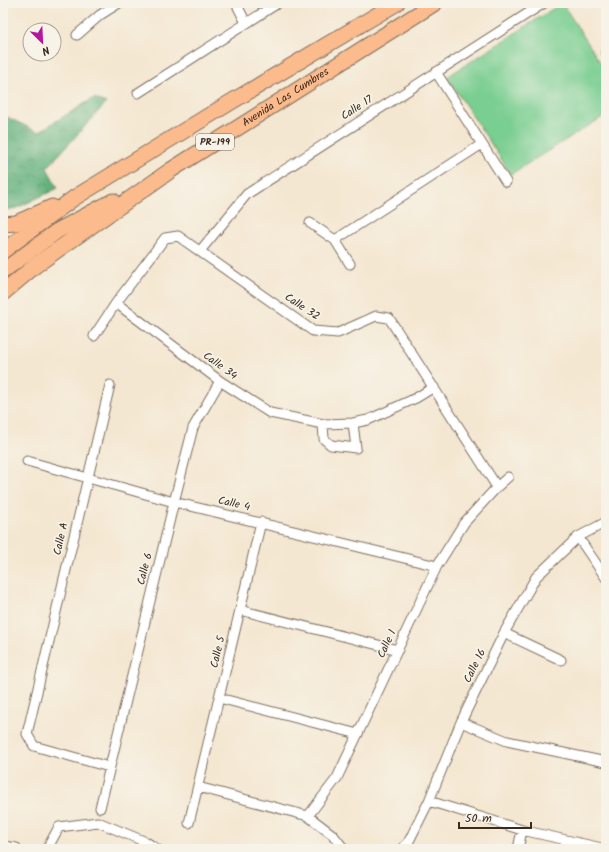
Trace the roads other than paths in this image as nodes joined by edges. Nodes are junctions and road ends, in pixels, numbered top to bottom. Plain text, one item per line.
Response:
1 (119, 3) edge
2 (236, 3) edge
3 (278, 3) edge
4 (397, 3) edge
5 (435, 3) edge
6 (544, 3) edge
7 (246, 23) junction
8 (77, 35) dead end
9 (436, 72) junction
10 (138, 93) dead end
11 (482, 144) junction
12 (172, 170) junction
13 (506, 182) dead end
14 (74, 198) junction
15 (310, 223) dead end
16 (3, 224) edge
17 (335, 240) junction
18 (3, 252) edge
19 (200, 252) junction
20 (350, 264) dead end
21 (3, 271) edge
22 (3, 293) edge
23 (116, 303) junction
24 (94, 336) dead end
25 (220, 381) junction
26 (110, 385) dead end
27 (434, 387) junction
28 (353, 423) junction
29 (323, 424) junction
30 (27, 461) dead end
31 (508, 477) dead end
32 (88, 478) junction
33 (497, 487) junction
34 (174, 502) junction
35 (261, 522) junction
36 (606, 522) edge
37 (578, 537) junction
38 (437, 566) junction
39 (606, 578) edge
40 (240, 610) junction
41 (504, 633) junction
42 (398, 650) junction
43 (561, 660) dead end
44 (219, 698) junction
45 (461, 722) junction
46 (358, 734) junction
47 (606, 762) edge
48 (109, 768) junction
49 (198, 786) junction
50 (429, 801) junction
51 (100, 808) dead end
52 (308, 816) junction
53 (189, 823) dead end
54 (522, 830) junction
55 (47, 849) edge
56 (157, 849) edge
57 (344, 849) edge
58 (402, 849) edge
59 (518, 849) edge
60 (606, 849) edge

1 - 8 street
2 - 7 street
3 - 7 street
4 - 14 highway, Avenida Las Cumbres / PR-199
5 - 12 highway, Avenida Las Cumbres / PR-199
6 - 9 street, Calle 17
7 - 10 street
9 - 11 street
9 - 19 street, Calle 17
11 - 13 street
11 - 17 street
12 - 21 highway
12 - 22 highway, Avenida Las Cumbres / PR-199
14 - 16 highway
14 - 18 highway, Avenida Las Cumbres / PR-199
15 - 17 street
17 - 20 street
19 - 23 street, Calle 32
19 - 27 street, Calle 32
23 - 24 street, Calle 32
23 - 25 street, Calle 34
25 - 29 street, Calle 34
25 - 34 street, Calle 6
26 - 32 street, Calle A
27 - 28 street, Calle 34
27 - 33 street, Calle 32
28 - 29 street, Calle 34
28 - 29 street
30 - 32 street, Calle 4
31 - 33 street, Calle 1
32 - 34 street, Calle 4
32 - 48 street, Calle A
33 - 38 street, Calle 1
34 - 35 street, Calle 4
34 - 48 street, Calle 6
35 - 38 street, Calle 4
35 - 40 street, Calle 5
36 - 37 street, Calle 16
37 - 39 street
37 - 41 street, Calle 16
38 - 42 street, Calle 1
40 - 42 street
40 - 44 street, Calle 5
41 - 43 street
41 - 45 street, Calle 16
42 - 46 street, Calle 1
44 - 46 street
44 - 49 street, Calle 5
45 - 47 street
45 - 50 street, Calle 16
46 - 52 street, Calle 1
48 - 51 street, Calle 6
49 - 52 street
49 - 53 street, Calle 5
50 - 54 street
50 - 58 street, Calle 16
52 - 57 street
54 - 59 street
54 - 60 street
55 - 56 street

